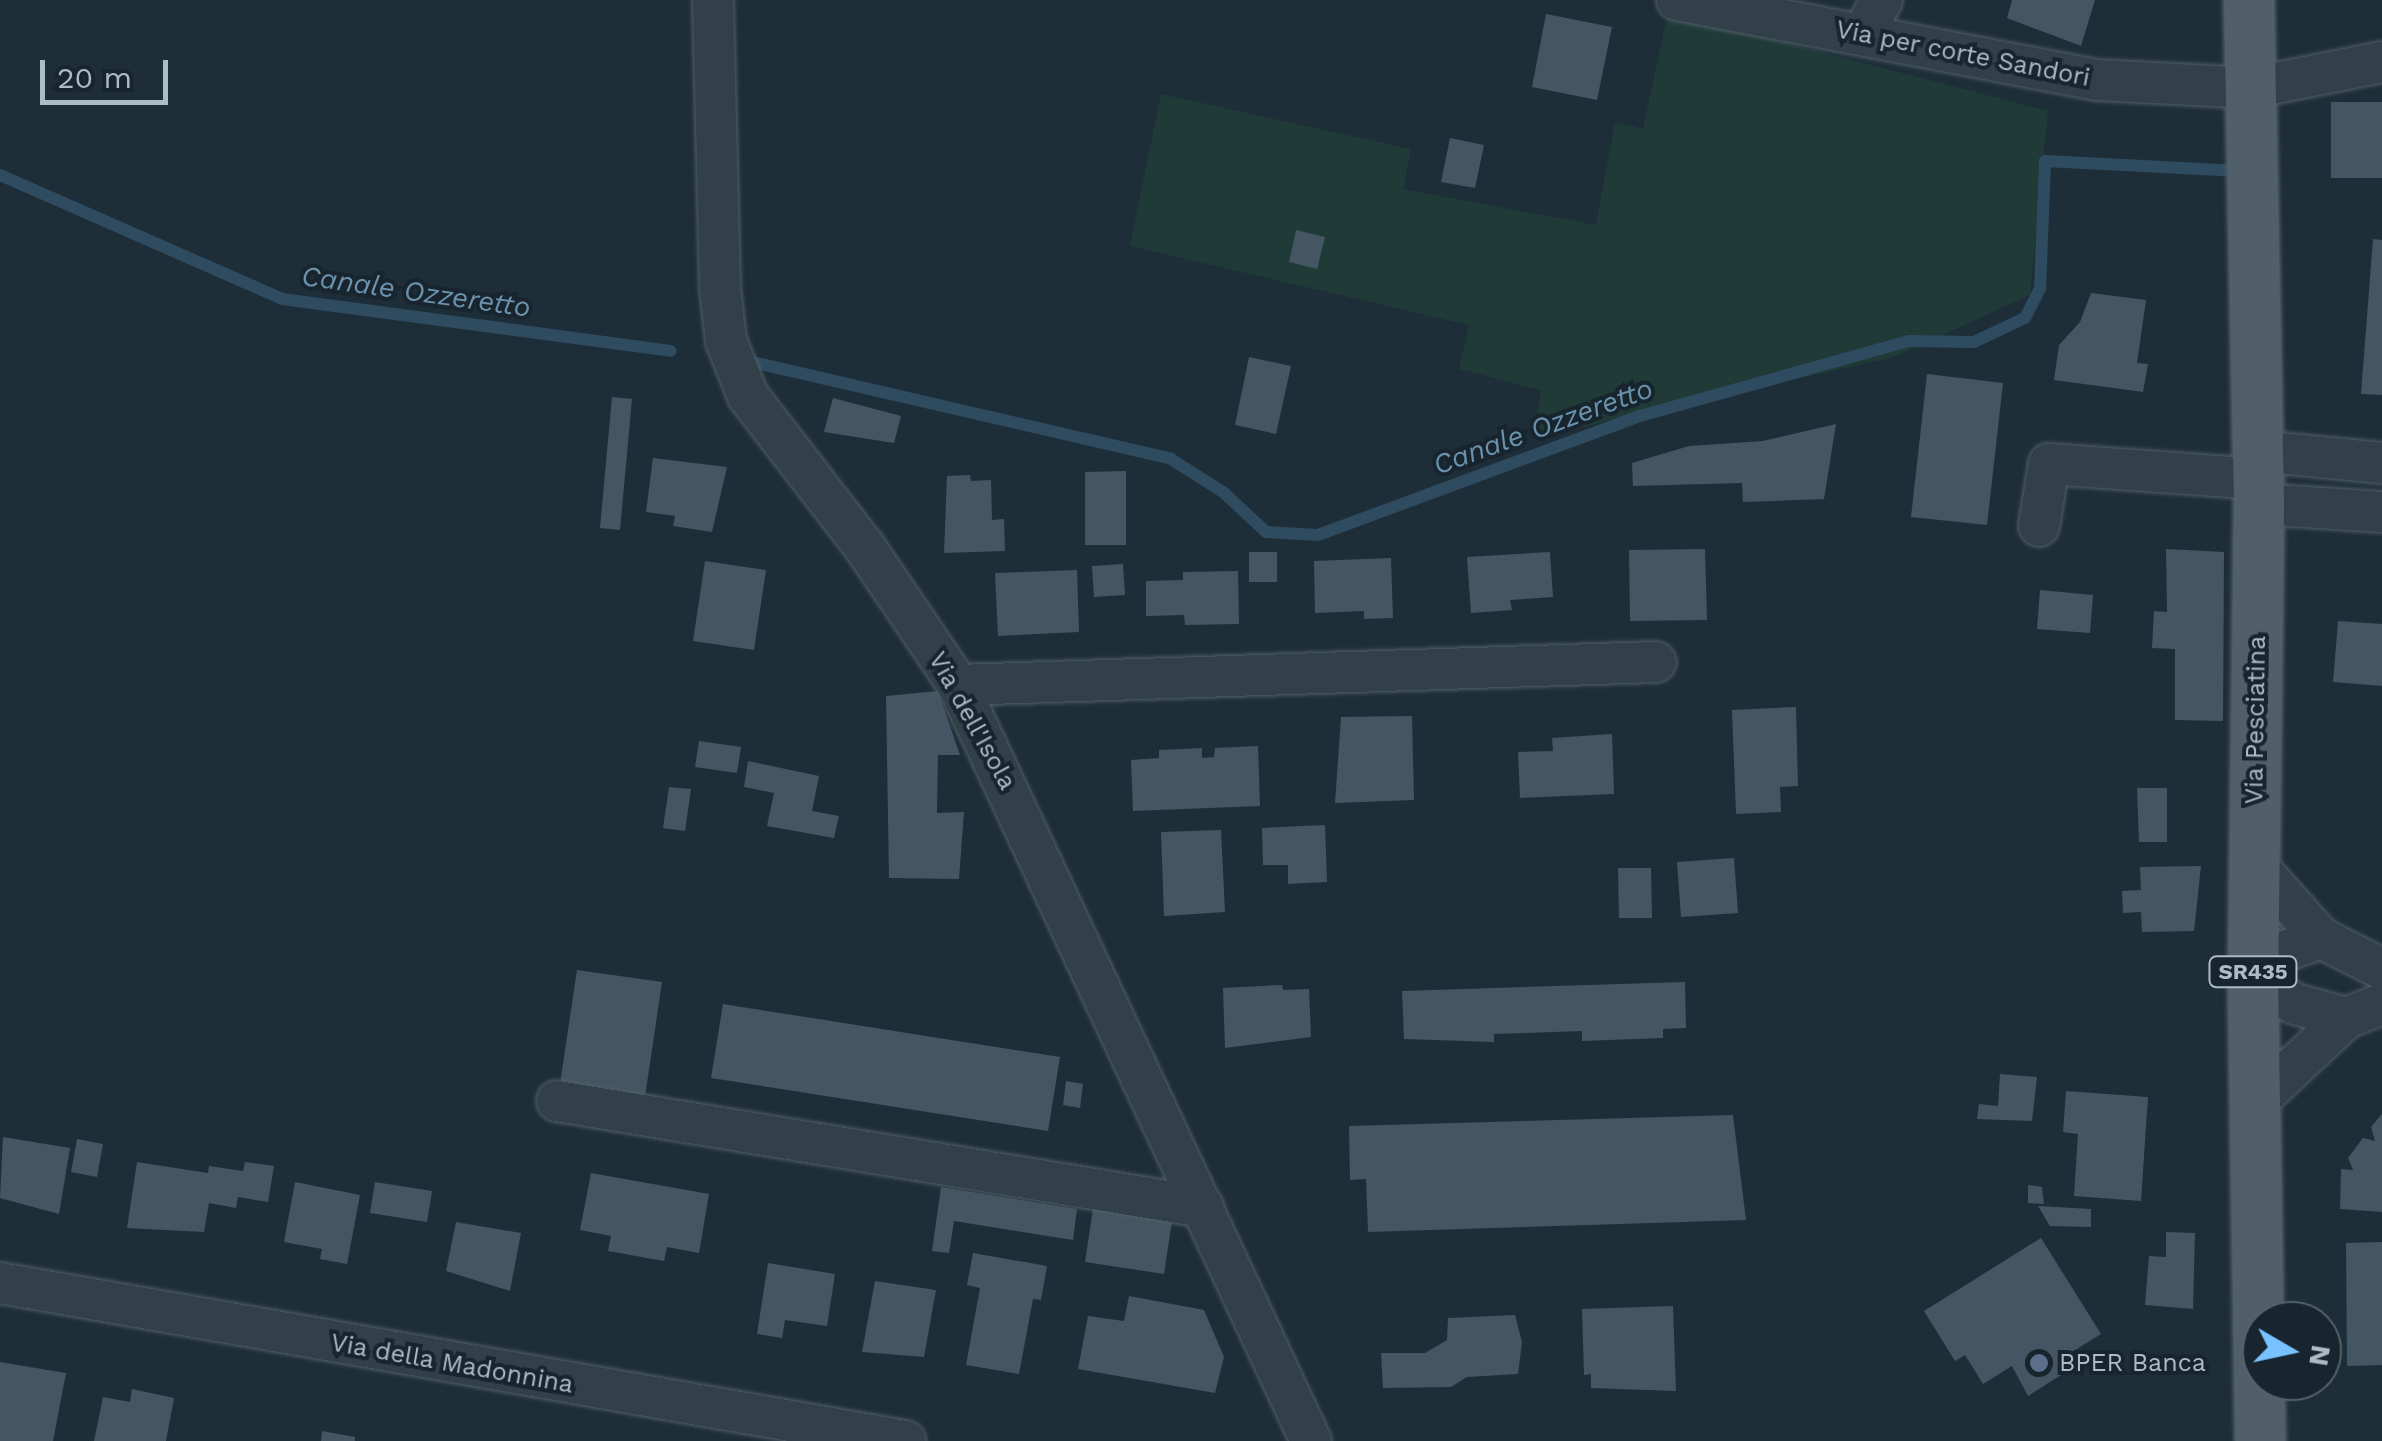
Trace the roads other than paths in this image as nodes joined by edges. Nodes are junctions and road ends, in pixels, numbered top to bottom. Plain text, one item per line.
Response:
1 (713, 0) edge
2 (1676, 0) edge
3 (1882, 0) edge
4 (2250, 0) edge
5 (1862, 35) junction
6 (2382, 62) edge
7 (2251, 88) junction
8 (2382, 463) edge
9 (2258, 478) junction
10 (2382, 512) edge
11 (2040, 526) dead end
12 (1656, 662) dead end
13 (958, 685) junction
14 (2254, 863) junction
15 (2321, 938) junction
16 (2382, 969) edge
17 (2253, 978) junction
18 (2364, 1011) edge
19 (556, 1101) dead end
20 (2255, 1103) junction
21 (1203, 1207) junction
22 (0, 1283) edge
23 (906, 1441) edge
24 (1311, 1441) edge
25 (2260, 1441) edge

1 - 13 street, Via dell'Isola
2 - 5 street, Via per corte Sandori
3 - 5 street
4 - 7 main road, Via Pesciatina
5 - 7 street, Via per corte Sandori
6 - 7 street, Via per corte Sandori
7 - 9 main road, Via Pesciatina
8 - 9 street
9 - 10 street
9 - 11 street
9 - 14 main road, Via Pesciatina / SR435
12 - 13 street
13 - 21 street, Via dell'Isola
14 - 15 street
14 - 17 main road, Via Pesciatina / SR435
15 - 16 street
15 - 17 street
17 - 18 street
17 - 20 main road, Via Pesciatina / SR435
18 - 20 street
19 - 21 street
20 - 25 main road, Via Pesciatina / SR435
21 - 24 street, Via dell'Isola
22 - 23 street, Via della Madonnina

